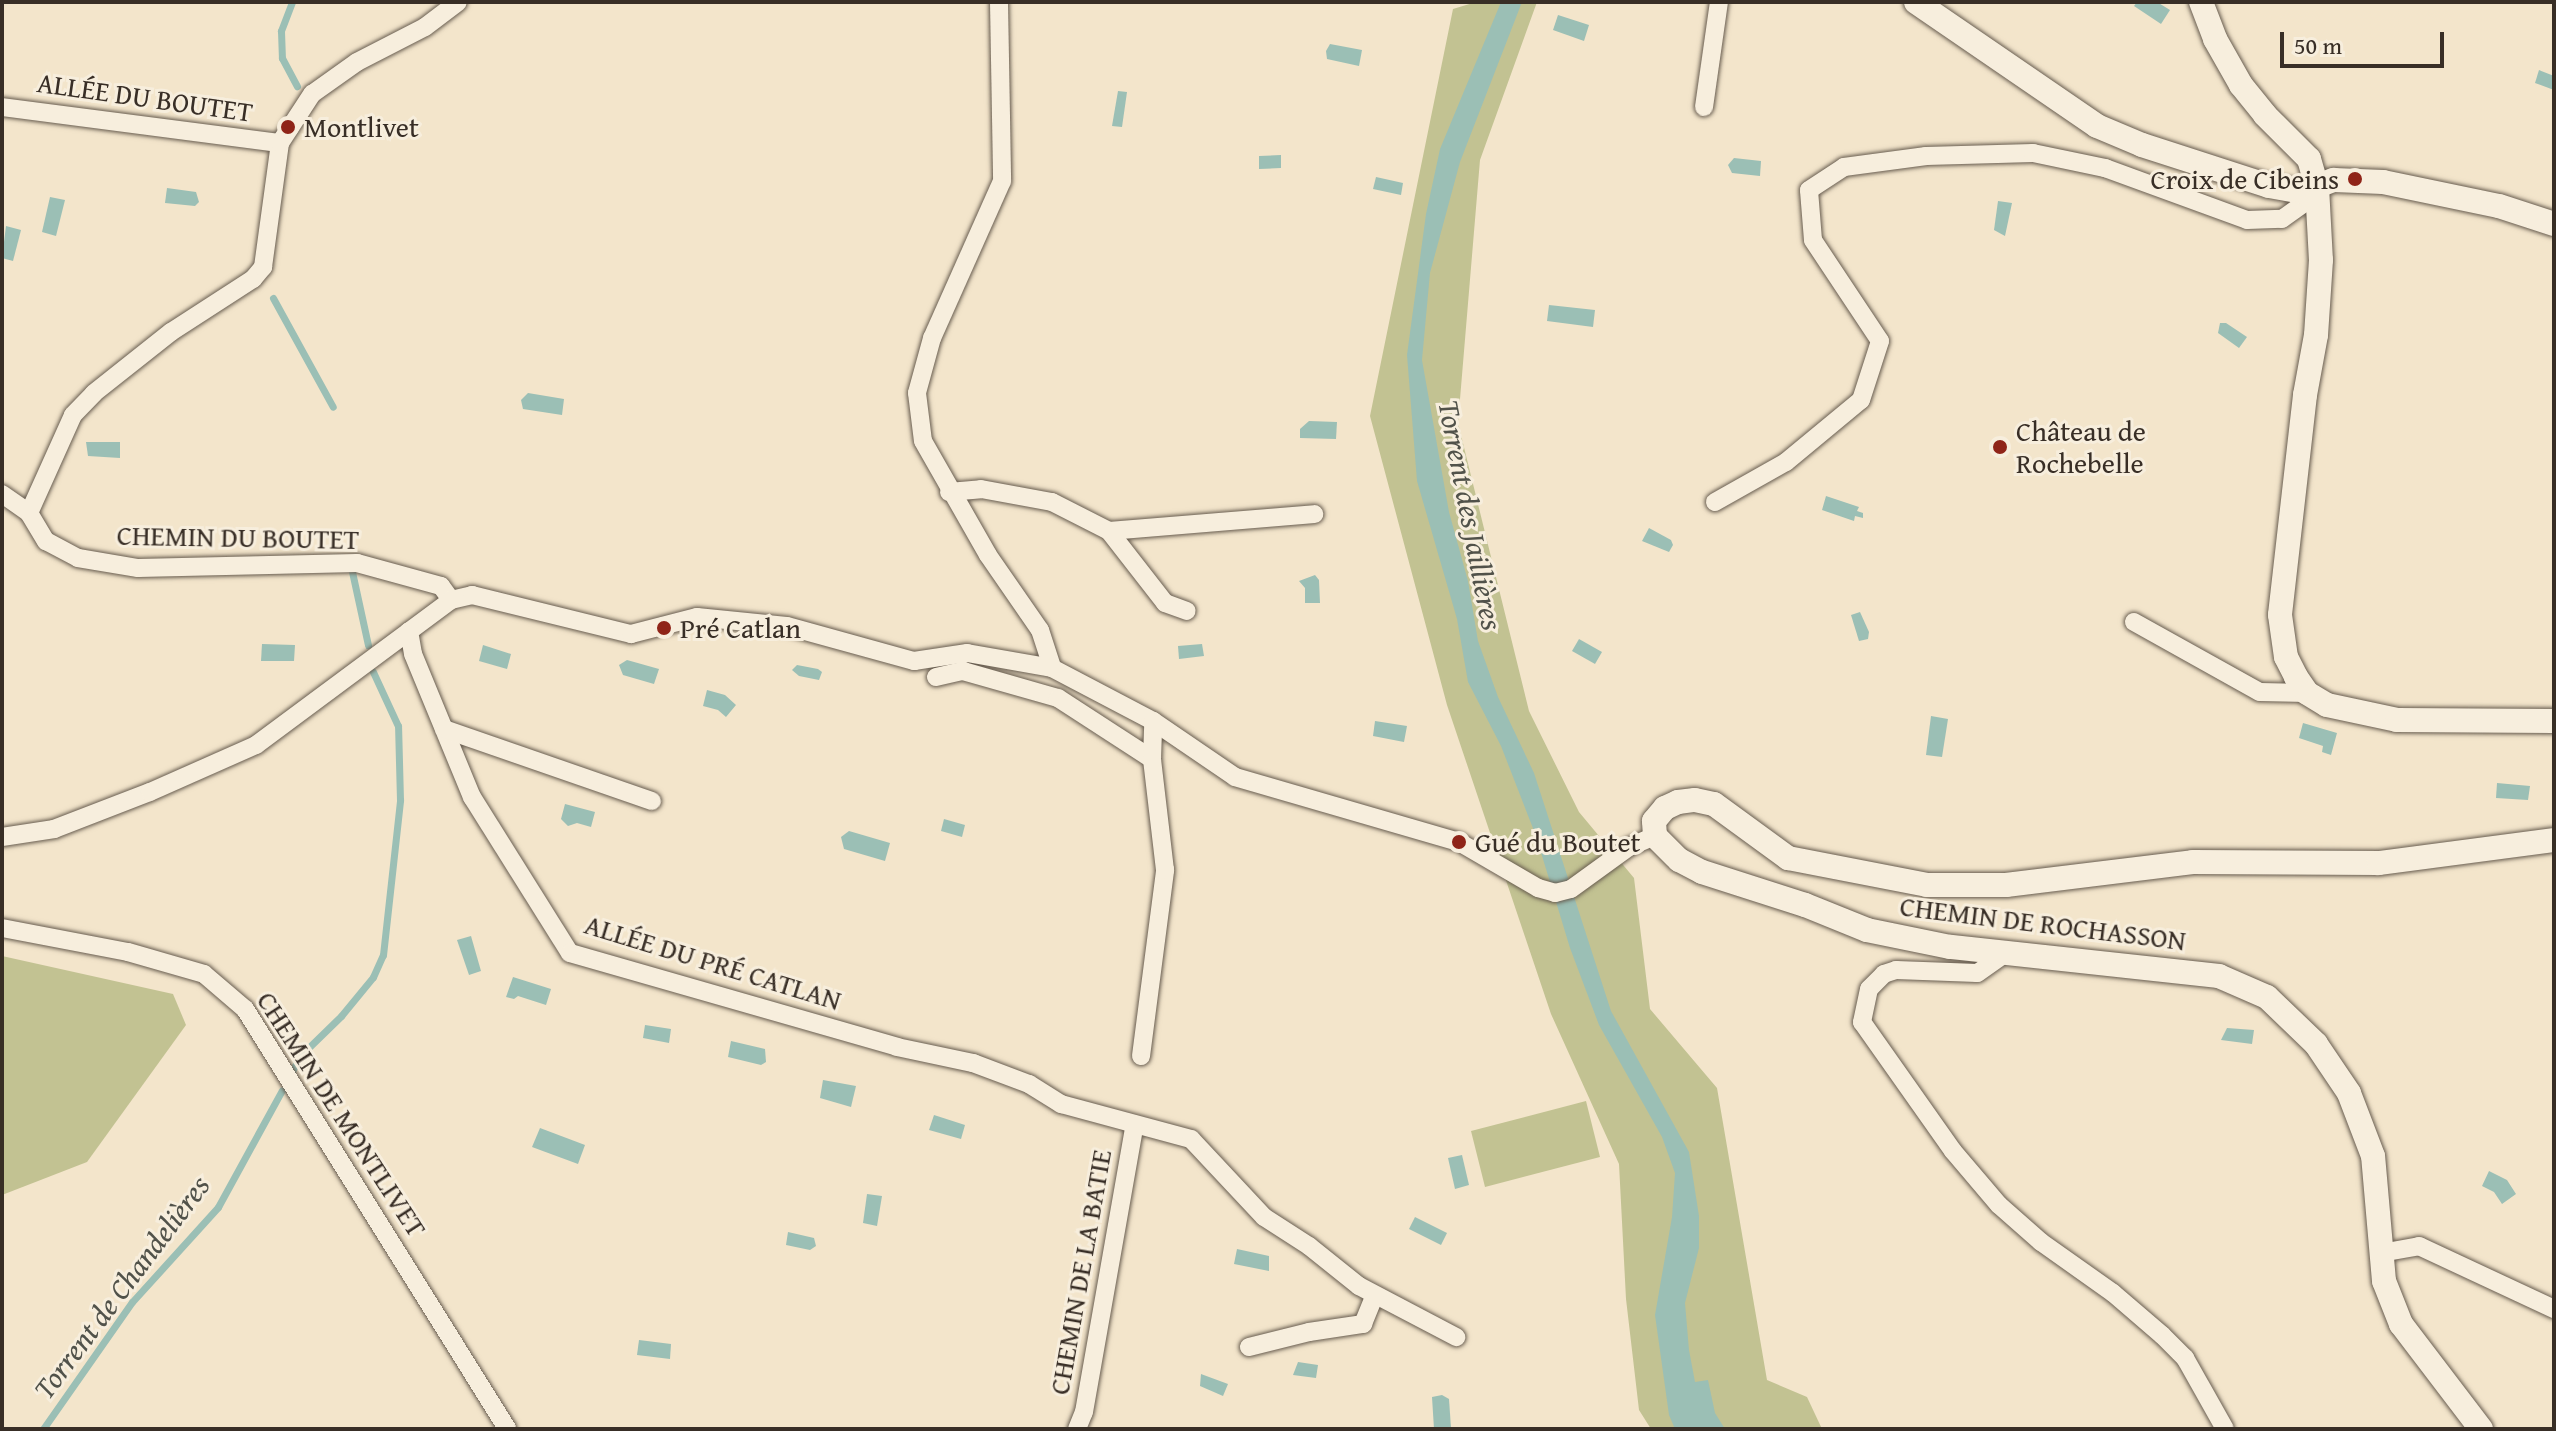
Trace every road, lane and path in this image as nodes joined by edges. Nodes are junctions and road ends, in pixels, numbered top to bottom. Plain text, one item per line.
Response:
1 (458, 2) edge
2 (999, 2) edge
3 (1719, 2) edge
4 (1916, 2) edge
5 (2201, 2) edge
6 (2, 107) edge
7 (1704, 107) dead end
8 (280, 143) junction
9 (2317, 191) junction
10 (2554, 224) edge
11 (949, 492) junction
12 (2, 494) edge
13 (1715, 502) dead end
14 (29, 513) junction
15 (1314, 514) dead end
16 (1109, 531) junction
17 (451, 600) junction
18 (1187, 611) dead end
19 (2134, 622) dead end
20 (409, 631) junction
21 (1052, 668) junction
22 (936, 677) dead end
23 (2307, 693) junction
24 (1153, 721) junction
25 (2554, 721) edge
26 (444, 729) junction
27 (1152, 759) junction
28 (652, 801) dead end
29 (1655, 836) junction
30 (2, 837) edge
31 (2554, 840) edge
32 (2, 928) edge
33 (2006, 953) junction
34 (1141, 1056) dead end
35 (1135, 1124) junction
36 (2381, 1253) junction
37 (1375, 1295) junction
38 (2554, 1309) edge
39 (1456, 1337) dead end
40 (1249, 1347) dead end
41 (507, 1429) edge
42 (1077, 1429) edge
43 (2225, 1429) edge
44 (2481, 1429) edge

1 - 8 street
2 - 11 street
3 - 7 street
4 - 9 street
5 - 9 street
6 - 8 street, ALLÉE DU BOUTET
8 - 14 street
9 - 10 street
9 - 13 street
9 - 23 street
11 - 16 street
11 - 21 street
12 - 14 street, CHEMIN DU BOUTET
14 - 17 street, CHEMIN DU BOUTET
15 - 16 street
16 - 18 street
17 - 20 street
17 - 21 street
19 - 23 street
20 - 26 street, ALLÉE DU PRÉ CATLAN
20 - 30 street
21 - 24 street
22 - 27 street
23 - 25 street
24 - 27 street
24 - 29 street
26 - 28 street
26 - 35 street, ALLÉE DU PRÉ CATLAN
27 - 34 street
29 - 31 street, CHEMIN DE ROCHASSON
29 - 33 street, CHEMIN DE ROCHASSON
32 - 41 street, CHEMIN DE MONTLIVET
33 - 36 street, CHEMIN DE ROCHASSON
33 - 43 street
35 - 37 street, ALLÉE DU PRÉ CATLAN
35 - 42 street, CHEMIN DE LA BATIE
36 - 38 street
36 - 44 street, CHEMIN DE ROCHASSON
37 - 39 street, ALLÉE DU PRÉ CATLAN
37 - 40 street

